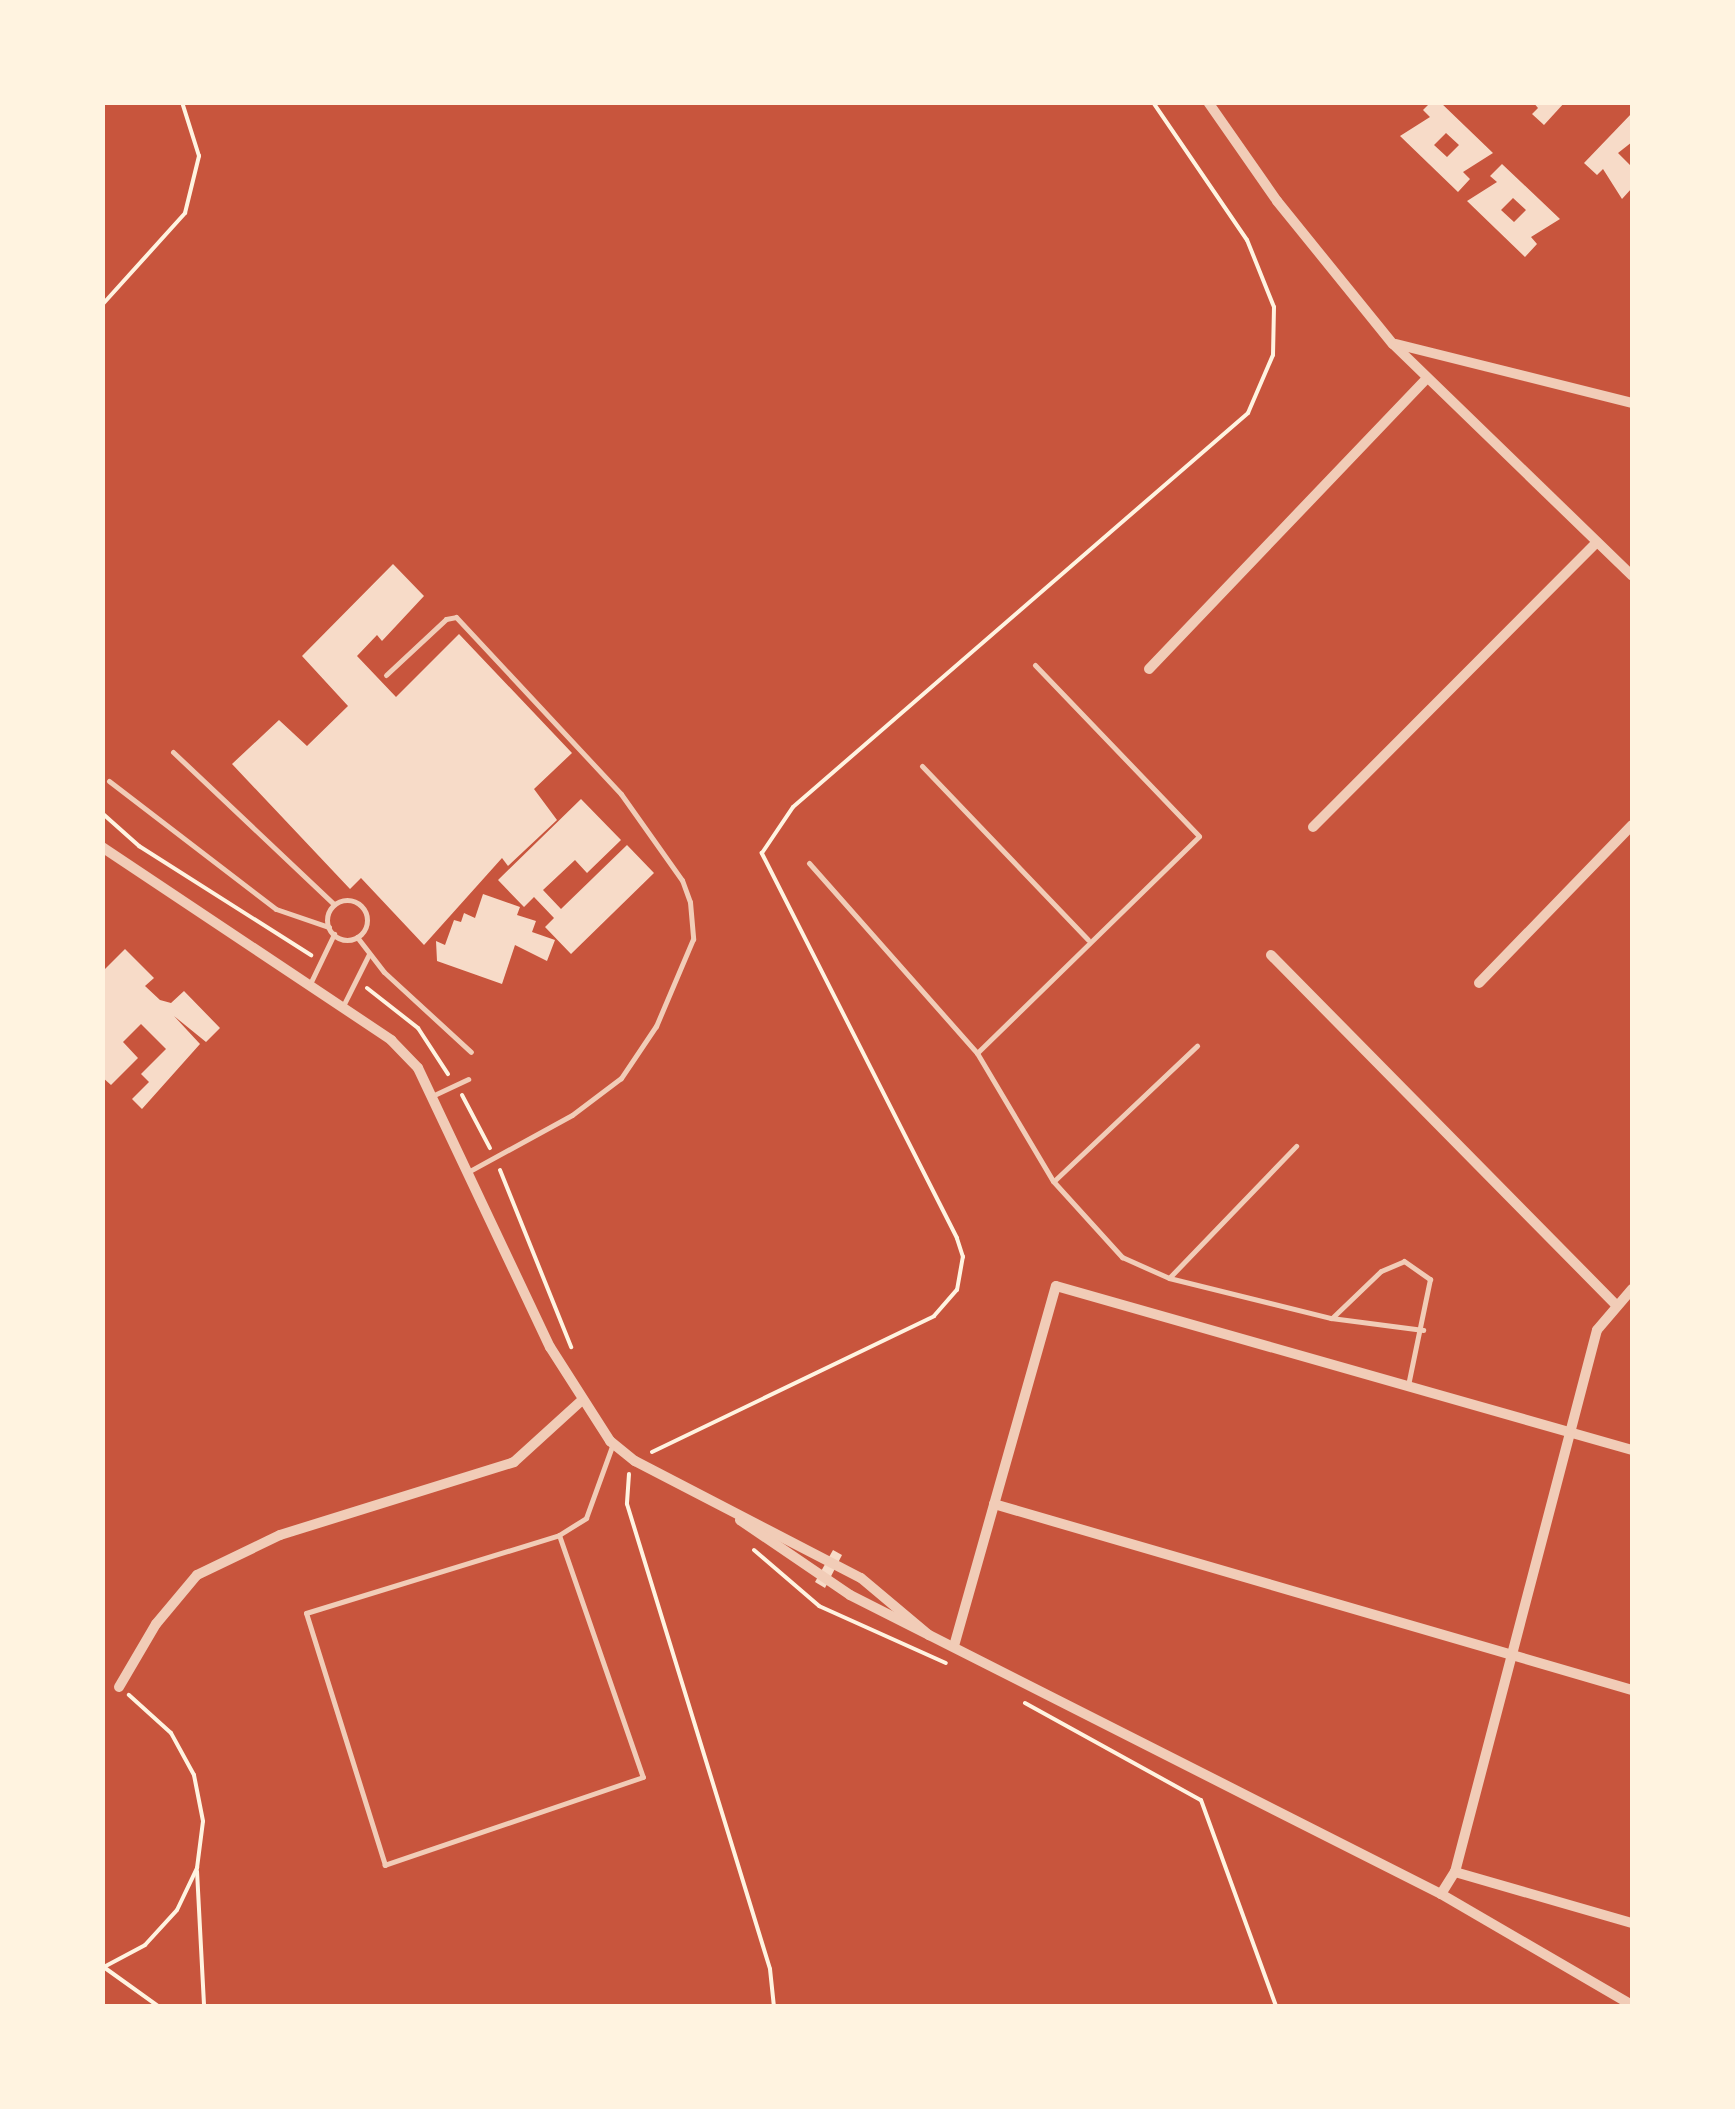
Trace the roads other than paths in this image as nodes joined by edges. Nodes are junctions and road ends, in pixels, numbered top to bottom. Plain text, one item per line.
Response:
1 (1208, 102) edge
2 (1393, 344) junction
3 (1426, 379) junction
4 (1632, 403) edge
5 (1597, 542) junction
6 (1632, 576) edge
7 (1036, 665) dead end
8 (1149, 669) dead end
9 (386, 674) dead end
10 (173, 752) dead end
11 (922, 766) dead end
12 (109, 781) dead end
13 (1632, 825) edge
14 (1313, 827) dead end
15 (102, 846) edge
16 (809, 863) dead end
17 (334, 904) junction
18 (328, 927) junction
19 (334, 934) junction
20 (357, 937) junction
21 (1088, 940) junction
22 (369, 954) junction
23 (1272, 955) dead end
24 (1480, 983) dead end
25 (309, 986) junction
26 (343, 1006) junction
27 (1197, 1046) dead end
28 (471, 1052) dead end
29 (977, 1054) junction
30 (468, 1079) dead end
31 (432, 1096) junction
32 (1296, 1146) dead end
33 (466, 1173) junction
34 (1054, 1181) junction
35 (1169, 1278) junction
36 (1632, 1289) edge
37 (1614, 1304) junction
38 (1331, 1318) junction
39 (1422, 1330) junction
40 (1408, 1385) junction
41 (580, 1402) junction
42 (1573, 1437) junction
43 (613, 1444) junction
44 (1632, 1450) edge
45 (715, 1502) junction
46 (994, 1504) junction
47 (559, 1534) junction
48 (929, 1634) junction
49 (954, 1646) junction
50 (1508, 1654) junction
51 (119, 1687) road end
52 (1632, 1690) edge
53 (1455, 1872) junction
54 (1441, 1894) junction
55 (1632, 1923) edge
56 (1632, 2005) edge

1 - 2 street
2 - 3 street
2 - 4 street
3 - 5 street
3 - 8 street
5 - 6 street
5 - 14 street
7 - 21 lane
9 - 33 lane
10 - 17 lane
11 - 21 lane
12 - 18 lane
13 - 24 street
15 - 25 street
16 - 29 lane
17 - 18 lane
17 - 20 lane
18 - 19 lane
19 - 20 lane
19 - 25 lane
20 - 22 lane
21 - 29 lane
22 - 26 lane
22 - 28 lane
23 - 37 street
25 - 26 street
26 - 31 street
27 - 34 lane
29 - 34 lane
30 - 31 lane
31 - 33 street
32 - 35 lane
33 - 41 street
34 - 35 lane
35 - 38 lane
36 - 37 street
37 - 42 street
38 - 39 lane
38 - 39 lane
39 - 40 lane
40 - 42 street
40 - 46 street
41 - 43 street
41 - 51 street
42 - 44 street
42 - 50 street
43 - 45 street
43 - 47 lane
45 - 48 street
45 - 48 street
46 - 49 street
46 - 50 street
47 - 47 lane
48 - 49 street
49 - 54 street
50 - 52 street
50 - 53 street
53 - 54 street
53 - 55 street
54 - 56 street

